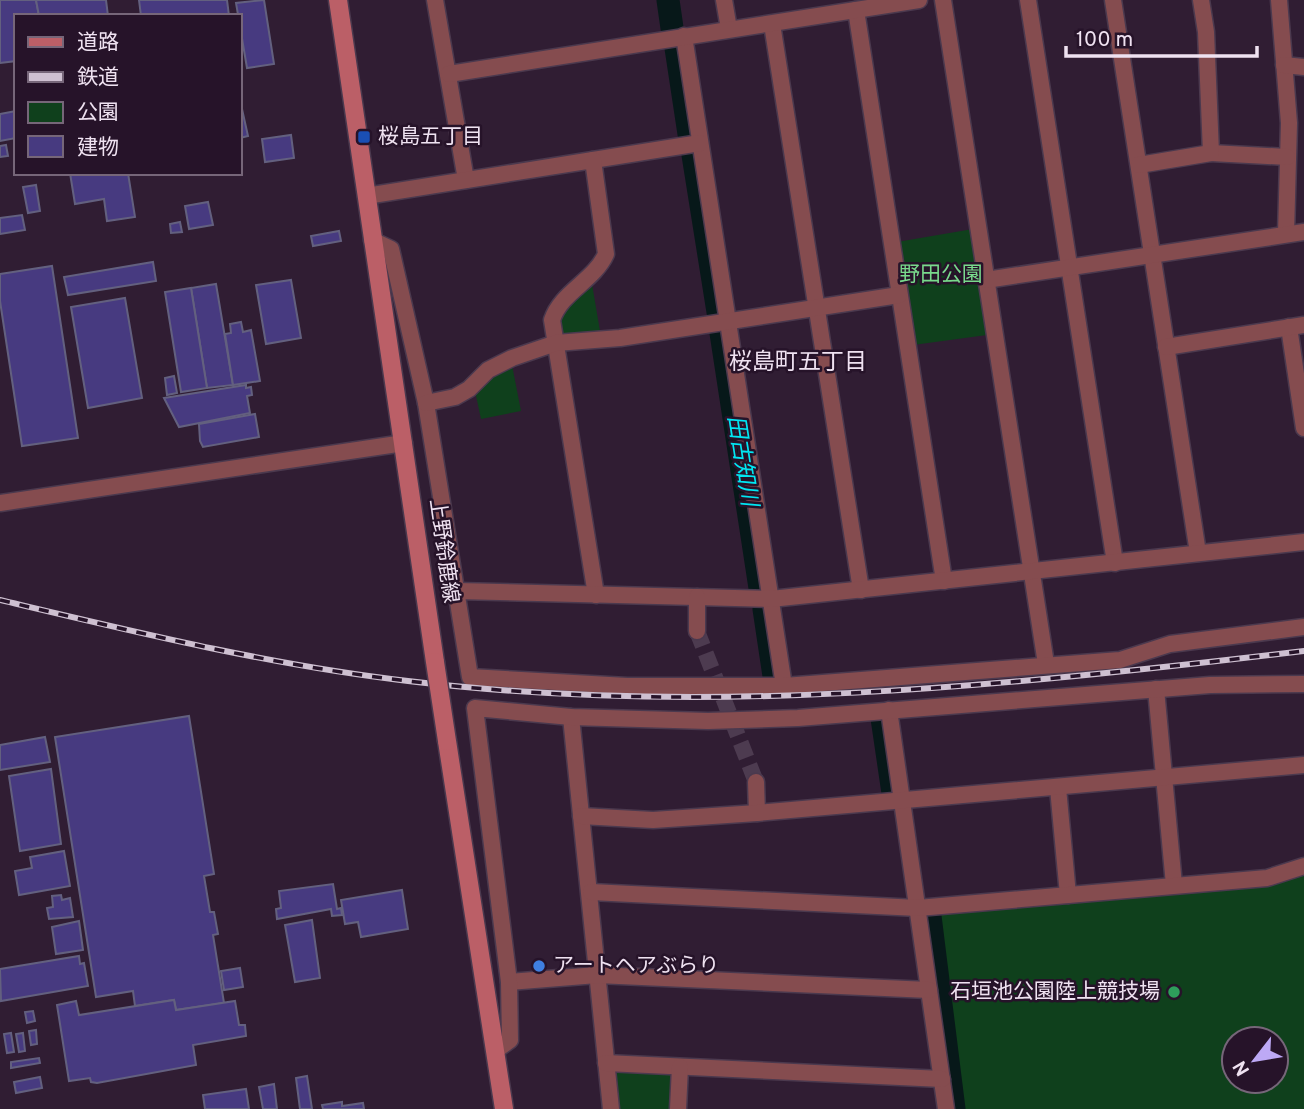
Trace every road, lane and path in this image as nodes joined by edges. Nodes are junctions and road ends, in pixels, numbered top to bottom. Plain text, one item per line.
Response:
1 (338, 0) edge
2 (435, 0) edge
3 (724, 0) edge
4 (919, 0) edge
5 (943, 0) edge
6 (1028, 0) edge
7 (1113, 0) edge
8 (1201, 0) edge
9 (1279, 0) edge
10 (856, 9) junction
11 (772, 24) junction
12 (729, 29) junction
13 (684, 36) junction
14 (1284, 65) junction
15 (1304, 67) edge
16 (449, 74) junction
17 (700, 143) junction
18 (1211, 153) junction
19 (1287, 157) junction
20 (593, 160) junction
21 (1139, 165) junction
22 (466, 180) junction
23 (366, 196) junction
24 (1304, 232) edge
25 (1286, 234) junction
26 (372, 240) junction
27 (1152, 255) junction
28 (1069, 267) junction
29 (986, 280) junction
30 (899, 296) junction
31 (817, 307) junction
32 (728, 321) junction
33 (1296, 326) edge
34 (556, 343) junction
35 (1166, 347) junction
36 (426, 403) junction
37 (1304, 428) edge
38 (404, 443) junction
39 (0, 503) edge
40 (1304, 542) edge
41 (1198, 553) junction
42 (1115, 563) junction
43 (1031, 572) junction
44 (944, 581) junction
45 (861, 590) junction
46 (457, 591) junction
47 (596, 595) junction
48 (697, 597) junction
49 (771, 599) junction
50 (1304, 627) edge
51 (696, 631) tunnel mouth
52 (1046, 664) junction
53 (1304, 684) edge
54 (784, 686) junction
55 (1156, 689) junction
56 (888, 710) junction
57 (571, 717) junction
58 (1304, 765) edge
59 (1165, 779) junction
60 (756, 782) tunnel mouth
61 (1058, 788) junction
62 (903, 803) junction
63 (757, 813) junction
64 (581, 816) junction
65 (1304, 866) edge
66 (1174, 885) junction
67 (591, 892) junction
68 (1068, 895) junction
69 (918, 908) junction
70 (597, 975) junction
71 (509, 982) junction
72 (929, 990) junction
73 (495, 1051) junction
74 (606, 1063) junction
75 (681, 1067) junction
76 (942, 1079) junction
77 (503, 1109) edge
78 (611, 1109) edge
79 (678, 1109) edge
80 (946, 1109) edge

1 - 23 main road, 上野鈴鹿線
2 - 16 street
3 - 12 street
4 - 10 street
5 - 29 street
6 - 28 street
7 - 21 street
8 - 18 street
9 - 14 street
10 - 11 street
10 - 30 street
11 - 12 street
11 - 31 street
12 - 13 street
13 - 16 street
13 - 17 street
14 - 15 street
14 - 19 street
16 - 22 street
17 - 20 street
17 - 32 street
18 - 19 street
18 - 21 street
19 - 25 street
20 - 22 street
20 - 34 street
21 - 27 street
22 - 23 street
23 - 26 main road, 上野鈴鹿線
24 - 25 street
25 - 27 street
26 - 36 street
26 - 38 main road, 上野鈴鹿線
27 - 28 street
27 - 35 street
28 - 29 street
28 - 42 street
29 - 43 street
30 - 31 street
30 - 44 street
31 - 32 street
31 - 45 street
32 - 34 street
32 - 49 street
33 - 35 street
33 - 37 street
34 - 36 street
34 - 47 street
35 - 41 street
36 - 46 street
38 - 39 street
38 - 73 main road, 上野鈴鹿線, bridge
40 - 41 street
41 - 42 street
42 - 43 street
43 - 44 street
43 - 52 street
44 - 45 street
45 - 49 street
46 - 47 street
46 - 54 street
47 - 48 street
48 - 49 street
48 - 51 street
49 - 54 street
50 - 52 street
52 - 54 street
53 - 55 street
55 - 56 street
55 - 59 street
56 - 57 street
56 - 62 street
57 - 64 street
57 - 71 street
58 - 59 street
59 - 61 street
59 - 66 street
60 - 63 street
61 - 62 street
61 - 68 street
62 - 63 street
62 - 69 street
63 - 64 street
64 - 67 street
65 - 66 street
66 - 68 street
67 - 69 street
67 - 70 street
68 - 69 street
69 - 72 street
70 - 71 street
70 - 72 street
70 - 74 street
71 - 73 street
72 - 76 street
73 - 77 main road, 上野鈴鹿線
74 - 75 street
74 - 78 street
75 - 76 street
75 - 79 street
76 - 80 street

